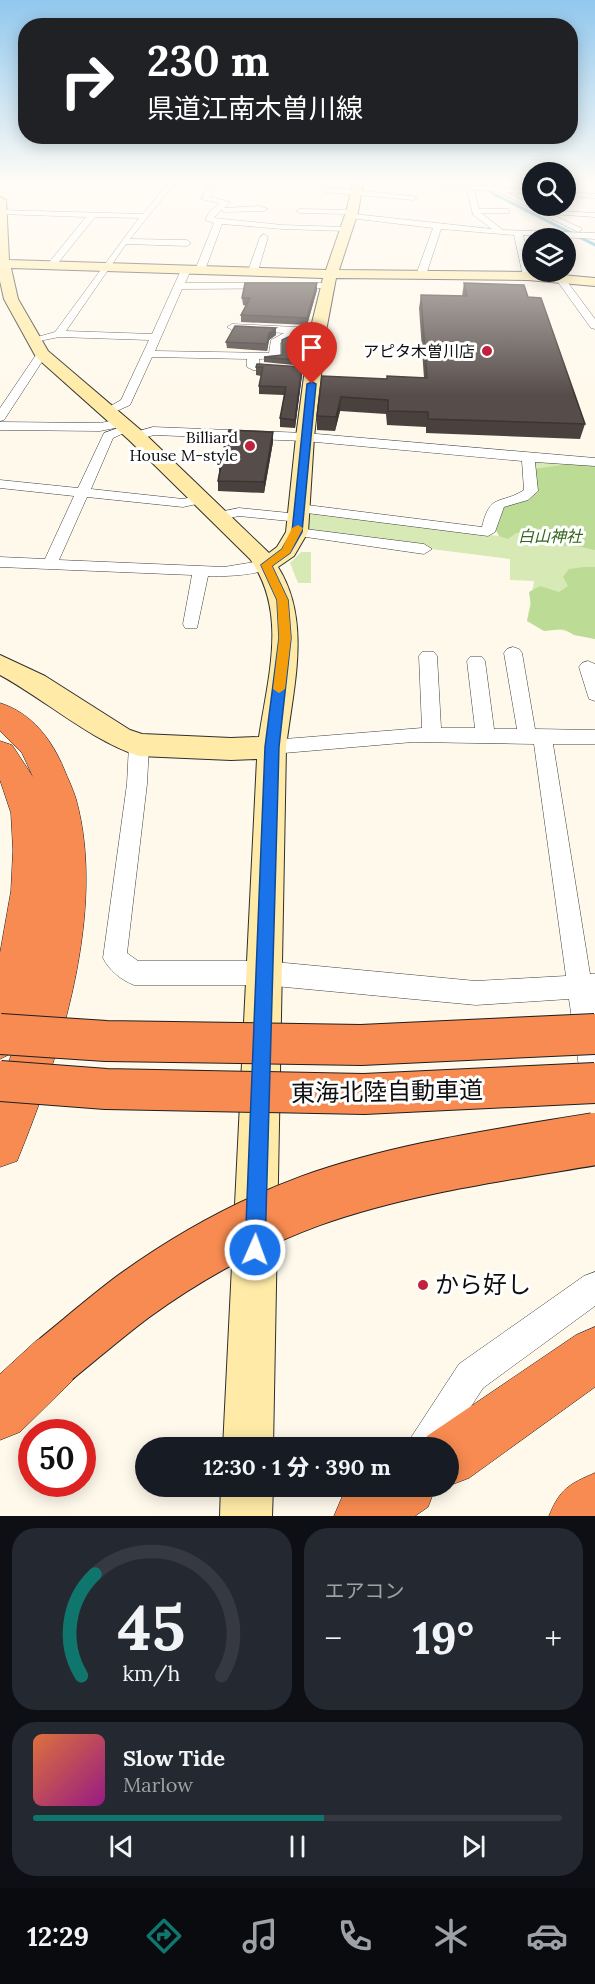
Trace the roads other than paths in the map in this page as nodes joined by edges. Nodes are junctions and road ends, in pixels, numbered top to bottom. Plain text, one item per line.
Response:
1 (61, 254) edge
2 (115, 254) edge
3 (202, 254) edge
4 (259, 254) edge
5 (337, 254) edge
6 (428, 254) edge
7 (2, 264) edge
8 (51, 266) junction
9 (105, 268) junction
10 (193, 270) junction
11 (253, 271) junction
12 (421, 275) junction
13 (522, 276) edge
14 (328, 280) junction
15 (576, 280) edge
16 (563, 282) edge
17 (595, 282) edge
18 (179, 286) junction
19 (238, 324) edge
20 (595, 326) edge
21 (297, 330) junction
22 (318, 331) junction
23 (59, 334) junction
24 (155, 337) junction
25 (38, 347) junction
26 (147, 354) junction
27 (254, 356) junction
28 (313, 372) junction
29 (0, 417) edge
30 (123, 425) junction
31 (0, 426) edge
32 (305, 437) junction
33 (528, 458) junction
34 (595, 462) edge
35 (0, 484) edge
36 (83, 492) junction
37 (201, 499) junction
38 (220, 516) junction
39 (298, 519) junction
40 (424, 549) dead end
41 (0, 562) edge
42 (50, 564) junction
43 (267, 565) junction
44 (201, 571) junction
45 (191, 624) dead end
46 (513, 653) dead end
47 (428, 656) dead end
48 (476, 661) dead end
49 (0, 664) edge
50 (588, 667) dead end
51 (595, 694) edge
52 (0, 715) edge
53 (432, 735) junction
54 (485, 735) junction
55 (535, 735) junction
56 (595, 737) edge
57 (139, 745) junction
58 (272, 747) junction
59 (0, 754) edge
60 (264, 974) junction
61 (588, 986) edge
62 (0, 1015) edge
63 (595, 1034) edge
64 (0, 1036) edge
65 (489, 1040) junction
66 (0, 1081) edge
67 (595, 1085) edge
68 (595, 1139) edge
69 (0, 1144) edge
70 (595, 1287) edge
71 (595, 1353) edge
72 (0, 1412) edge
73 (248, 1437) edge
74 (431, 1437) edge
75 (459, 1449) edge
76 (247, 1497) edge
77 (595, 1503) edge
78 (246, 1516) edge
79 (579, 1516) edge

1 - 8 street
2 - 9 street
3 - 10 street
4 - 11 street
5 - 14 main road
6 - 12 street
7 - 8 main road
7 - 25 main road
8 - 9 main road
9 - 10 main road
9 - 23 street
10 - 11 main road
10 - 18 street
11 - 14 main road
12 - 13 main road
12 - 14 main road
14 - 18 street
14 - 22 main road
15 - 17 main road
16 - 20 street
18 - 24 street
19 - 21 street
21 - 22 street
21 - 27 street
22 - 28 main road
23 - 24 street
23 - 25 street
24 - 26 street
25 - 29 street
25 - 30 main road
26 - 27 street
26 - 30 street
27 - 28 street
28 - 32 main road
30 - 31 street
30 - 32 street
30 - 36 street
30 - 37 main road
32 - 33 street
32 - 39 main road
33 - 34 street
33 - 39 street
35 - 36 street
36 - 37 street
36 - 42 street
37 - 38 main road
38 - 39 street
38 - 43 main road
39 - 40 street
39 - 43 main road
41 - 42 street
42 - 44 street
43 - 44 street
43 - 58 main road
44 - 45 street
46 - 55 street
47 - 53 street
48 - 54 street
49 - 57 main road
50 - 51 street
52 - 69 highway
53 - 54 street
53 - 58 street
54 - 55 street
55 - 56 street
55 - 61 street
57 - 58 main road
57 - 60 street
58 - 60 main road
59 - 64 highway
60 - 61 street
60 - 73 main road
61 - 67 street
62 - 65 highway, bridge
63 - 65 highway, bridge
64 - 65 highway, bridge
66 - 67 highway, 東海北陸自動車道, bridge
68 - 72 highway, bridge
70 - 74 street
71 - 75 highway
76 - 78 main road
77 - 79 highway

